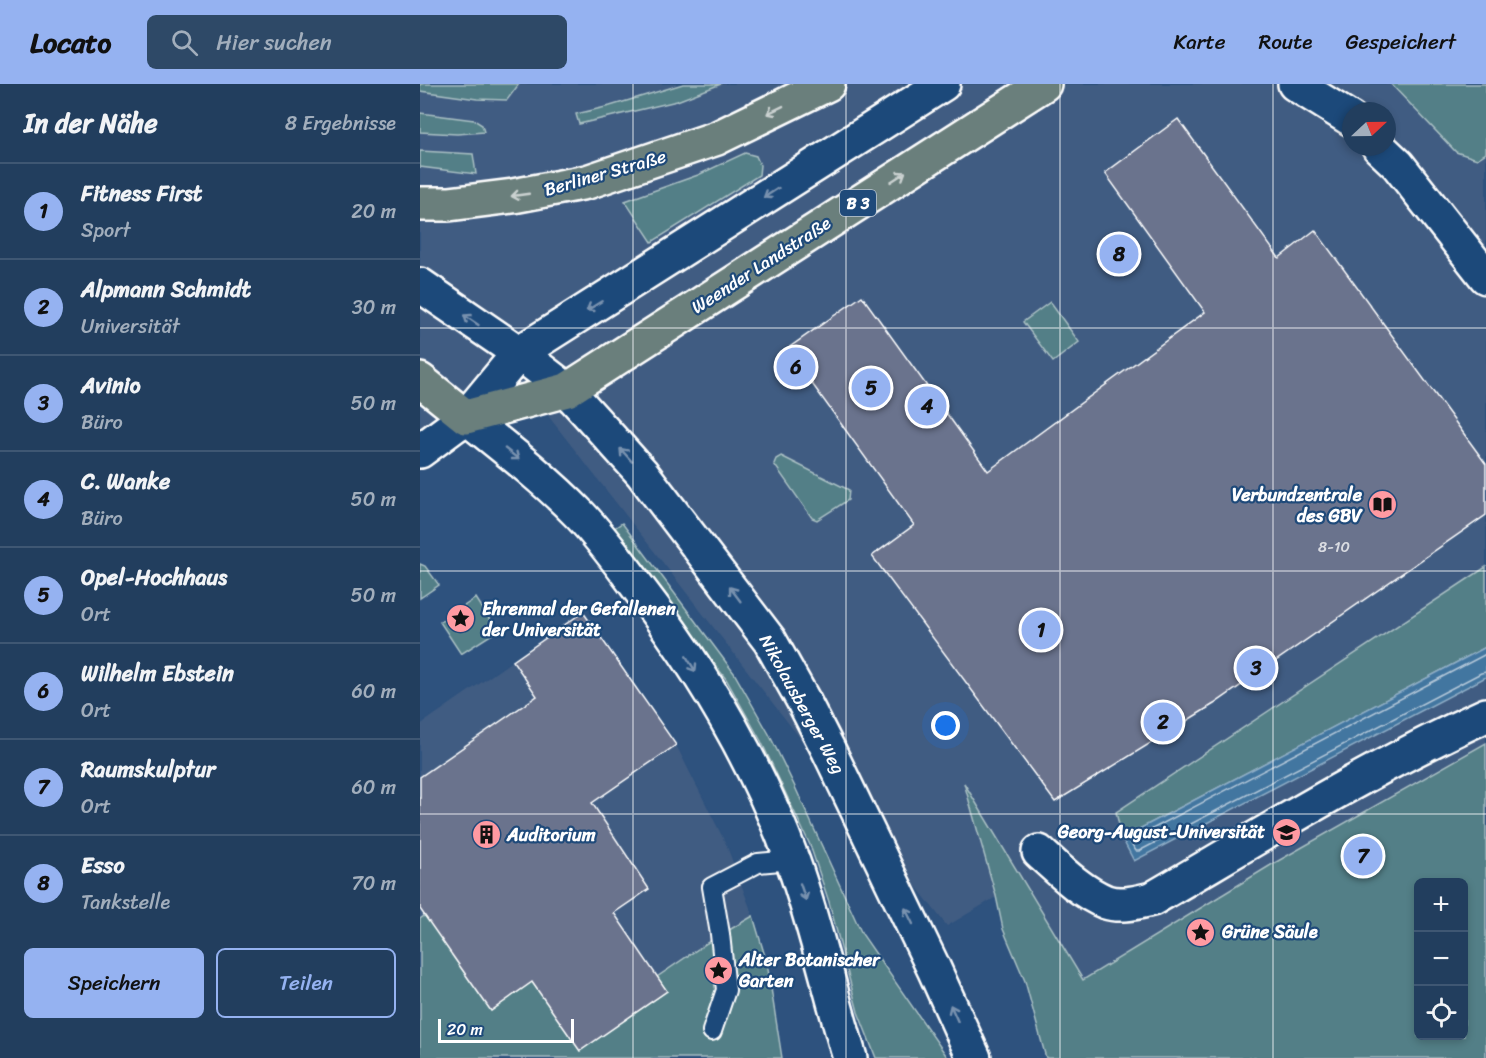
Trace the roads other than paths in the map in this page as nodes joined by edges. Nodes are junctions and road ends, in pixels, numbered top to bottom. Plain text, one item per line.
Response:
1 (828, 84) edge
2 (943, 84) edge
3 (1044, 84) edge
4 (1295, 84) edge
5 (1342, 113) edge
6 (1388, 156) edge
7 (420, 204) edge
8 (1486, 277) edge
9 (420, 285) edge
10 (519, 353) junction
11 (420, 380) edge
12 (567, 390) junction
13 (466, 417) junction
14 (420, 452) edge
15 (1486, 715) edge
16 (1039, 852) dead end
17 (792, 860) junction
18 (712, 1031) dead end
19 (850, 1058) edge
20 (974, 1058) edge

1 -> 7 main road, Berliner Straße
2 -> 10 street, Weender Landstraße
12 -> 3 main road, Weender Landstraße / B 3
4 - 5 street
6 - 8 street
10 -> 9 street
10 - 12 street
10 - 13 street, Weender Landstraße
11 - 13 main road
12 - 13 main road, Weender Landstraße / B 3
20 -> 12 street, Nikolausberger Weg
13 - 14 street, Weender Landstraße
13 -> 17 street
15 - 16 street
17 - 18 lane
17 -> 19 street

